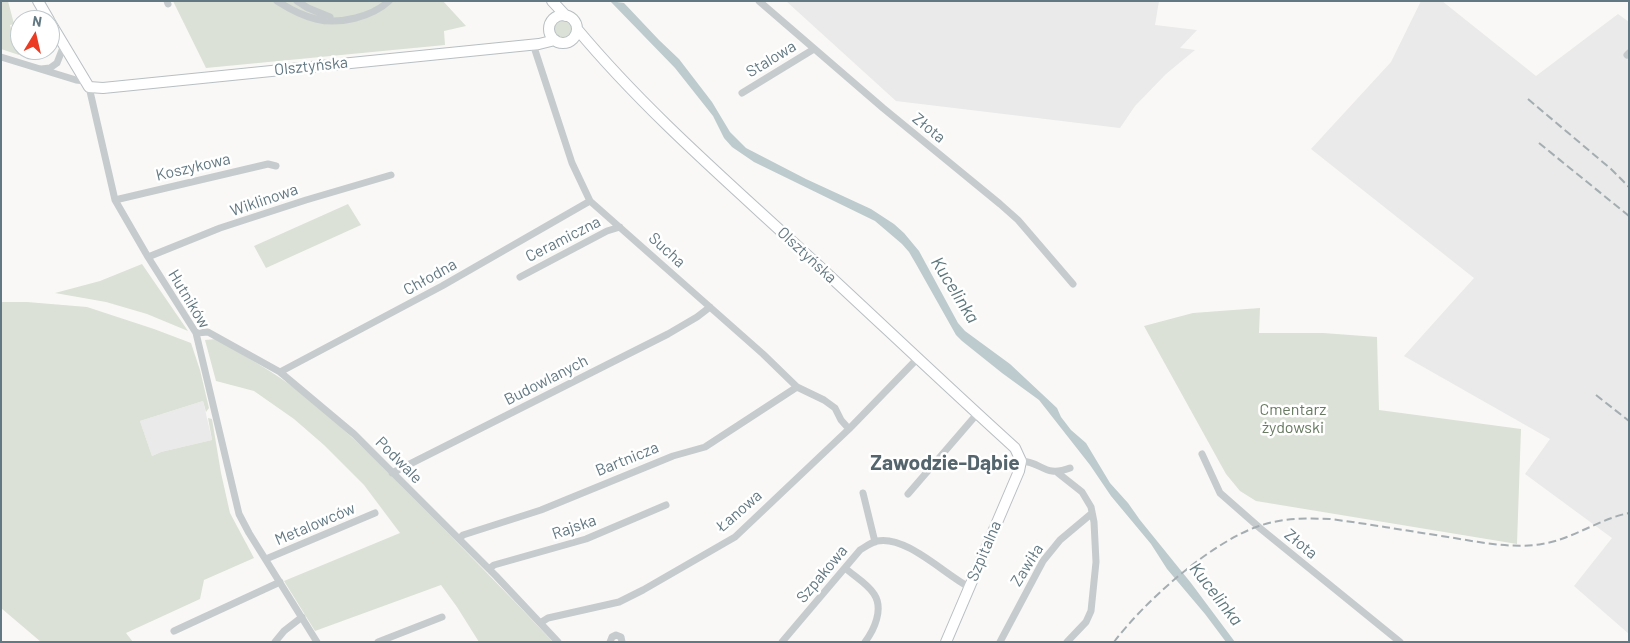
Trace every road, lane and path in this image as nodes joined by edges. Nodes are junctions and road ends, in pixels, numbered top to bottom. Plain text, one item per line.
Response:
1 (277, 1) edge
2 (297, 1) edge
3 (389, 1) edge
4 (548, 1) edge
5 (552, 1) edge
6 (759, 1) edge
7 (566, 16) junction
8 (553, 19) junction
9 (340, 20) junction
10 (577, 29) junction
11 (552, 36) junction
12 (60, 39) edge
13 (570, 41) junction
14 (533, 44) junction
15 (64, 45) junction
16 (592, 48) junction
17 (814, 49) junction
18 (1, 57) edge
19 (39, 69) junction
20 (87, 84) junction
21 (742, 93) dead end
22 (276, 166) dead end
23 (391, 175) dead end
24 (115, 200) junction
25 (590, 201) junction
26 (620, 227) junction
27 (148, 257) junction
28 (520, 277) dead end
29 (1073, 284) dead end
30 (710, 307) junction
31 (196, 333) junction
32 (917, 359) junction
33 (280, 372) junction
34 (797, 387) junction
35 (977, 414) junction
36 (849, 429) junction
37 (1202, 454) dead end
38 (1021, 461) junction
39 (1070, 468) dead end
40 (1058, 472) junction
41 (392, 473) junction
42 (863, 493) dead end
43 (908, 494) dead end
44 (666, 505) dead end
45 (375, 513) dead end
46 (1091, 514) junction
47 (459, 539) junction
48 (875, 542) junction
49 (266, 559) junction
50 (845, 568) junction
51 (489, 569) junction
52 (280, 582) junction
53 (969, 587) junction
54 (302, 617) junction
55 (442, 617) dead end
56 (540, 623) junction
57 (174, 631) dead end
58 (275, 642) edge
59 (317, 642) edge
60 (378, 642) edge
61 (558, 642) edge
62 (610, 642) edge
63 (622, 642) edge
64 (782, 642) edge
65 (865, 642) edge
66 (946, 642) edge
67 (1000, 642) edge
68 (1067, 642) edge
69 (1400, 642) edge

1 - 9 street
2 - 9 street
3 - 9 street
4 - 8 street
5 - 7 street
6 - 17 street, Złota
7 - 8 street
7 - 10 street
8 - 11 street
10 - 13 street
10 - 16 street, Olsztyńska
11 - 13 street
11 - 14 street, Olsztyńska
12 - 15 street
13 - 16 street, Olsztyńska
14 - 20 street, Olsztyńska
14 - 25 street, Sucha
15 - 19 street
15 - 20 street
16 - 32 street, Olsztyńska
17 - 21 street, Stalowa
17 - 29 street, Złota
18 - 19 street, Olsztyńska
19 - 20 street, Olsztyńska
20 - 24 street, Hutników
22 - 24 street, Koszykowa
23 - 27 street, Wiklinowa
24 - 27 street, Hutników
25 - 26 street, Sucha
25 - 33 street, Chłodna
26 - 28 street, Ceramiczna
26 - 30 street, Sucha
27 - 31 street, Hutników
30 - 34 street, Sucha
30 - 41 street, Budowlanych
31 - 33 street, Podwale
31 - 49 street, Hutników
32 - 35 street, Olsztyńska
32 - 36 street, Łanowa
33 - 41 street, Podwale
34 - 36 street, Sucha
34 - 47 street, Bartnicza
35 - 38 street, Olsztyńska
35 - 43 street
36 - 56 street, Łanowa
37 - 69 street, Złota
38 - 40 street
38 - 53 street, Szpitalna
39 - 40 street
40 - 46 street
41 - 47 street, Podwale
42 - 48 street
44 - 51 street, Rajska
45 - 49 street, Metalowców
46 - 67 street, Zawiła
46 - 68 street
47 - 51 street, Podwale
48 - 50 street, Szpakowa
48 - 53 street
49 - 52 street, Hutników
50 - 64 street, Szpakowa
50 - 65 street
51 - 56 street, Podwale
52 - 54 street, Hutników
52 - 57 street
53 - 66 street, Szpitalna
54 - 58 street
54 - 59 street, Hutników
55 - 60 street
56 - 61 street, Podwale
62 - 63 street

